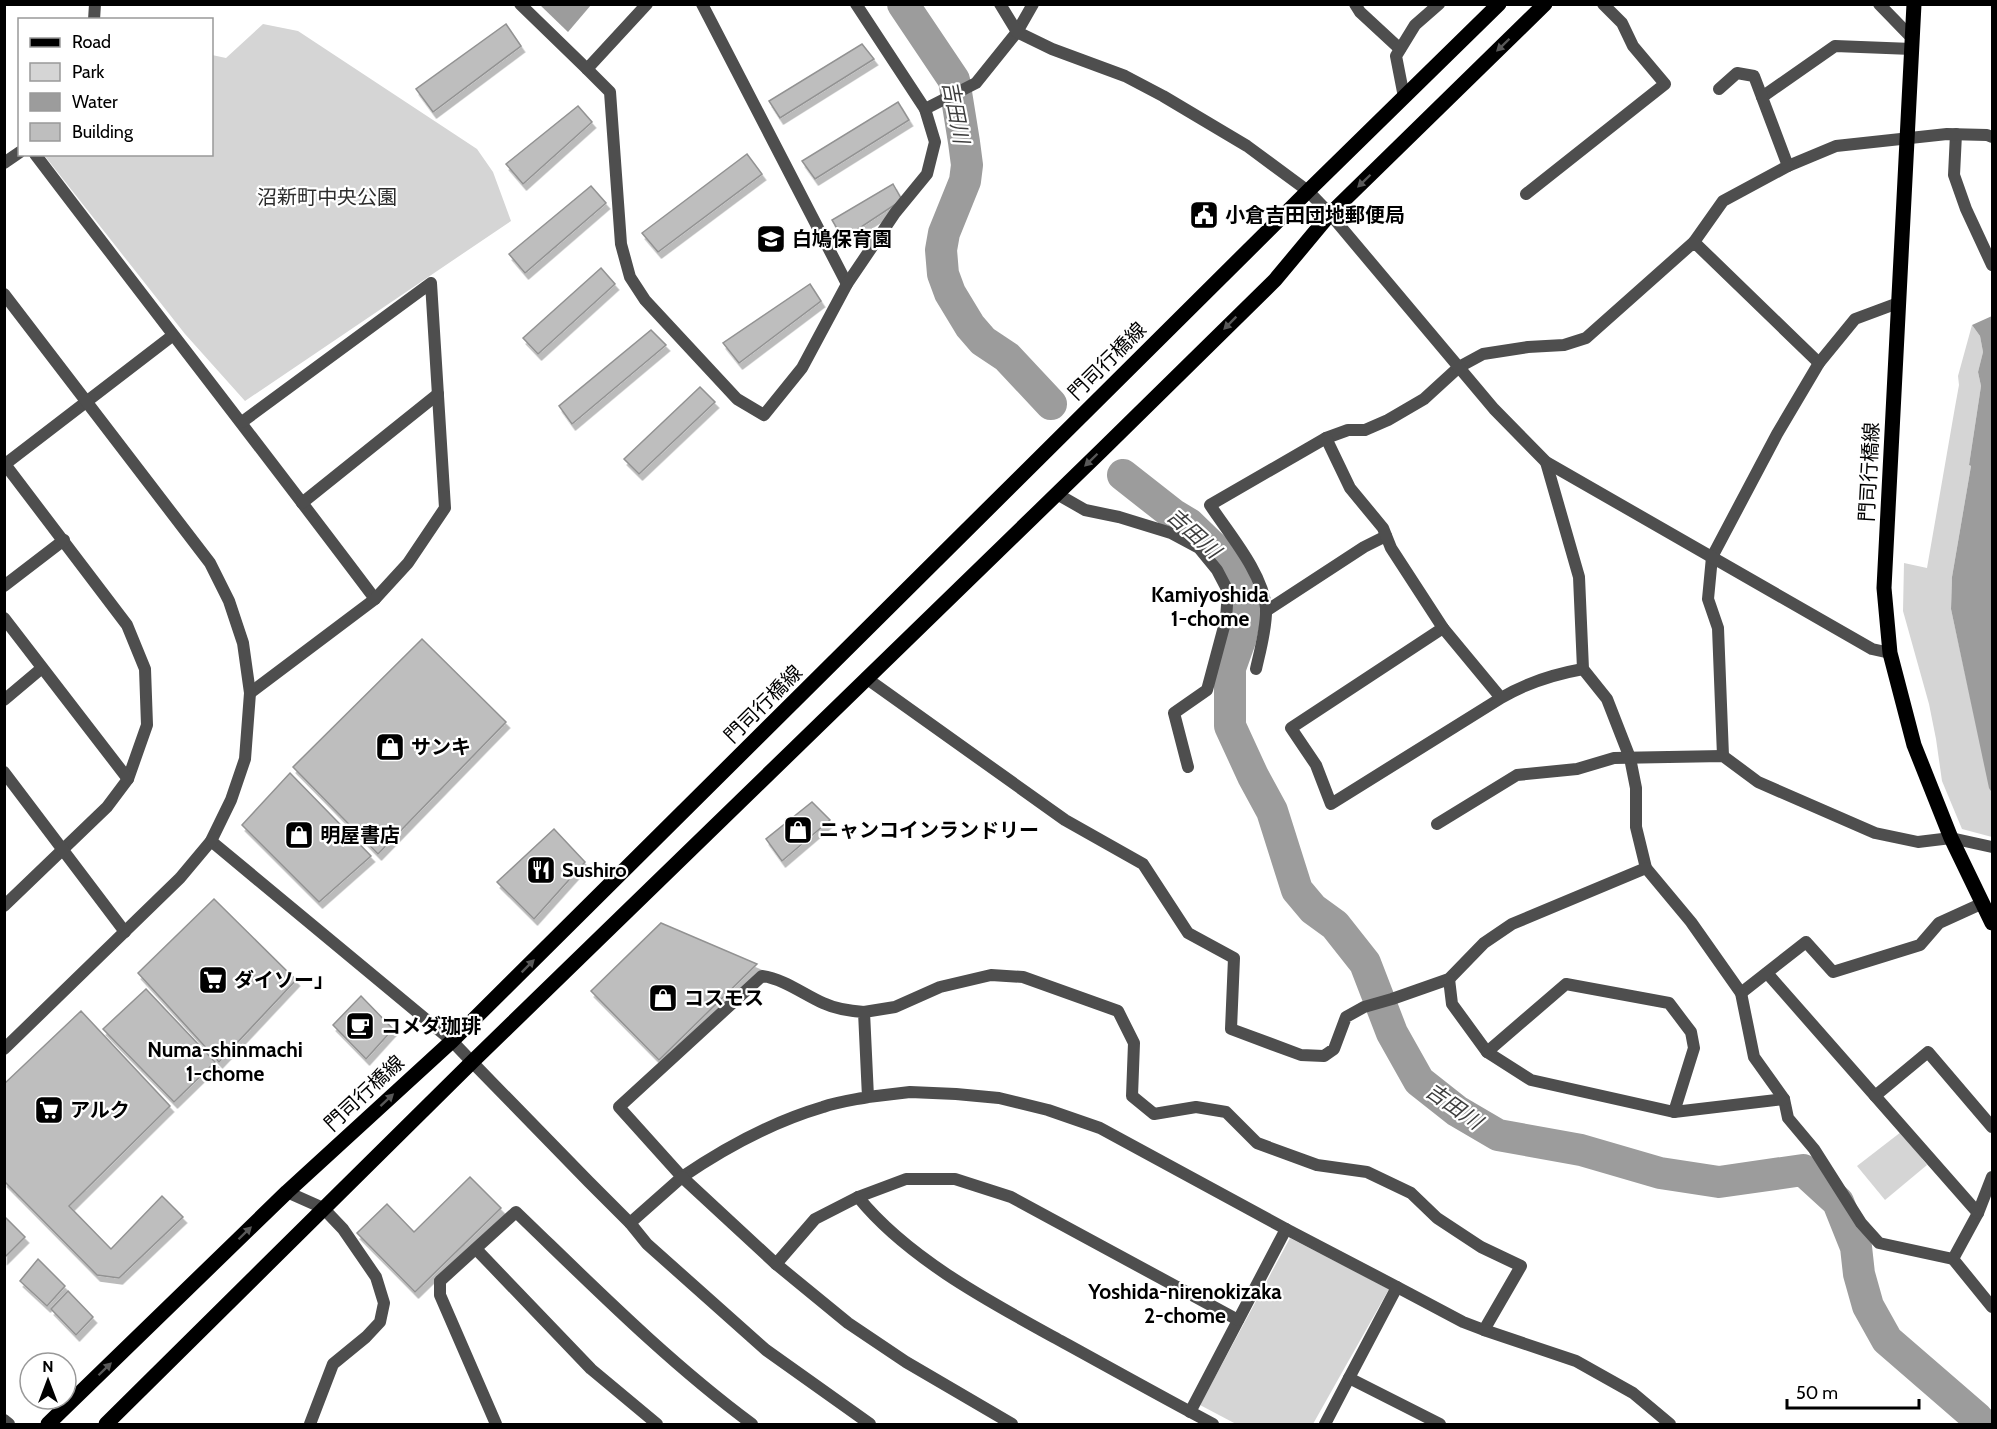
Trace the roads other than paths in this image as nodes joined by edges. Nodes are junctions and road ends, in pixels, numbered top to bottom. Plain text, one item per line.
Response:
1 (520, 4) edge
2 (647, 4) edge
3 (702, 4) edge
4 (856, 4) edge
5 (1000, 4) edge
6 (1032, 4) edge
7 (1355, 4) edge
8 (1438, 4) edge
9 (1499, 4) edge
10 (1545, 4) edge
11 (1603, 4) edge
12 (1879, 4) edge
13 (1914, 4) edge
14 (1017, 32) junction
15 (1912, 44) junction
16 (1400, 50) junction
17 (587, 69) junction
18 (1719, 89) dead end
19 (1404, 97) junction
20 (1762, 97) junction
21 (926, 109) junction
22 (1956, 134) junction
23 (1992, 137) edge
24 (1907, 138) junction
25 (18, 153) edge
26 (37, 156) edge
27 (4, 163) edge
28 (1788, 166) junction
29 (1308, 191) junction
30 (1527, 194) dead end
31 (1330, 214) junction
32 (1694, 242) junction
33 (1992, 265) edge
34 (847, 284) junction
35 (4, 294) edge
36 (1898, 303) junction
37 (172, 336) junction
38 (1819, 363) junction
39 (1458, 367) junction
40 (438, 394) junction
41 (87, 402) junction
42 (242, 422) junction
43 (1326, 438) junction
44 (1546, 462) junction
45 (5, 464) edge
46 (1057, 494) junction
47 (302, 503) junction
48 (1386, 536) junction
49 (64, 540) junction
50 (1712, 557) junction
51 (4, 586) edge
52 (375, 599) junction
53 (1266, 611) junction
54 (4, 618) edge
55 (1443, 628) junction
56 (1890, 653) junction
57 (42, 668) junction
58 (1256, 669) dead end
59 (1584, 669) junction
60 (866, 678) junction
61 (250, 693) junction
62 (1501, 698) junction
63 (4, 700) edge
64 (1723, 756) junction
65 (1630, 758) junction
66 (1188, 767) dead end
67 (4, 772) edge
68 (128, 779) junction
69 (1437, 824) dead end
70 (1951, 838) junction
71 (212, 841) junction
72 (1992, 847) edge
73 (63, 849) junction
74 (1646, 868) junction
75 (1983, 903) junction
76 (4, 906) edge
77 (1992, 922) edge
78 (125, 932) junction
79 (1767, 973) junction
80 (1449, 979) junction
81 (1741, 993) junction
82 (864, 1012) junction
83 (452, 1041) junction
84 (4, 1049) edge
85 (1487, 1052) junction
86 (472, 1062) junction
87 (1875, 1096) junction
88 (868, 1097) junction
89 (1784, 1099) junction
90 (1674, 1112) junction
91 (1992, 1126) edge
92 (682, 1177) junction
93 (1992, 1177) edge
94 (287, 1192) junction
95 (858, 1197) junction
96 (324, 1208) junction
97 (1978, 1213) junction
98 (630, 1223) junction
99 (1286, 1228) junction
100 (476, 1249) junction
101 (1953, 1259) junction
102 (776, 1264) junction
103 (1397, 1287) junction
104 (1992, 1307) edge
105 (1238, 1320) junction
106 (1484, 1330) junction
107 (1349, 1378) junction
108 (1190, 1412) junction
109 (4, 1420) edge
110 (866, 1423) edge
111 (9, 1425) edge
112 (48, 1425) edge
113 (106, 1425) edge
114 (310, 1425) edge
115 (496, 1425) edge
116 (657, 1425) edge
117 (752, 1425) edge
118 (1012, 1425) edge
119 (1213, 1425) edge
120 (1325, 1425) edge
121 (1440, 1425) edge
122 (1670, 1425) edge

1 - 17 street
2 - 17 street
3 - 34 street
4 - 21 street
5 - 14 street
6 - 14 street
7 - 16 street
8 - 16 street
9 - 19 main road, 門司行橋線
10 -> 31 main road
11 - 30 street
12 - 15 street
13 - 15 main road, 門司行橋線
14 - 21 street
14 - 29 street
15 - 20 street
15 - 24 main road, 門司行橋線
16 - 19 street
17 - 34 street
18 - 20 street
19 - 29 main road, 門司行橋線
20 - 28 street
21 - 34 street
22 - 23 street
22 - 24 street
22 - 33 street
24 - 28 street
24 - 36 main road, 門司行橋線
25 - 27 street
26 - 37 street
28 - 32 street
29 - 31 street
83 -> 29 main road, 門司行橋線
31 - 39 street
31 -> 46 main road
32 - 38 street
32 - 39 street
35 - 41 street
36 - 38 street
36 - 56 main road, 門司行橋線
37 - 41 street
37 - 42 street
38 - 50 street
39 - 43 street
39 - 44 street
40 - 42 street
40 - 47 street
40 - 52 street
41 - 45 street
41 - 61 street
42 - 47 street
43 - 48 street
43 - 53 street
44 - 50 street
44 - 59 street
45 - 49 street
46 - 60 main road
46 - 66 street
47 - 52 street
48 - 53 street
48 - 55 street
49 - 51 street
49 - 68 street
50 - 56 street
50 - 64 street
52 - 61 street
53 - 58 street
54 - 57 street
55 - 62 street
55 - 62 street
56 - 70 main road, 門司行橋線
57 - 63 street
57 - 68 street
59 - 62 street
59 - 65 street
60 - 80 street
60 - 86 main road
61 - 71 street
64 - 65 street
64 - 70 street
65 - 69 street
65 - 74 street
67 - 73 street
68 - 73 street
70 - 72 street
70 - 75 main road, 門司行橋線
71 - 78 street
71 - 83 street
73 - 76 street
73 - 78 street
74 - 80 street
74 - 81 street
75 - 77 main road, 門司行橋線
75 - 79 street
78 - 84 street
79 - 81 street
79 - 87 street
80 - 85 street
81 - 89 street
82 - 88 street
82 - 92 street
82 - 106 street
83 - 86 street
94 -> 83 main road, 門司行橋線
85 - 90 street
85 - 90 street
86 - 96 main road
86 - 98 street
87 - 91 street
87 - 97 street
88 - 92 street
88 - 99 street
89 - 90 street
89 - 101 street
92 - 98 street
92 - 102 street
93 - 97 street
94 - 96 street
112 -> 94 main road, 門司行橋線
95 - 102 street
95 - 105 street
95 - 108 street
96 - 113 main road
96 - 114 street
97 - 101 street
98 - 110 street
99 - 103 street
99 - 105 street
100 - 115 street
100 - 116 street
100 - 117 street
101 - 104 street
102 - 118 street
103 - 106 street
103 - 107 street
105 - 108 street
106 - 122 street
107 - 120 street
107 - 121 street
108 - 119 street
109 - 111 street

